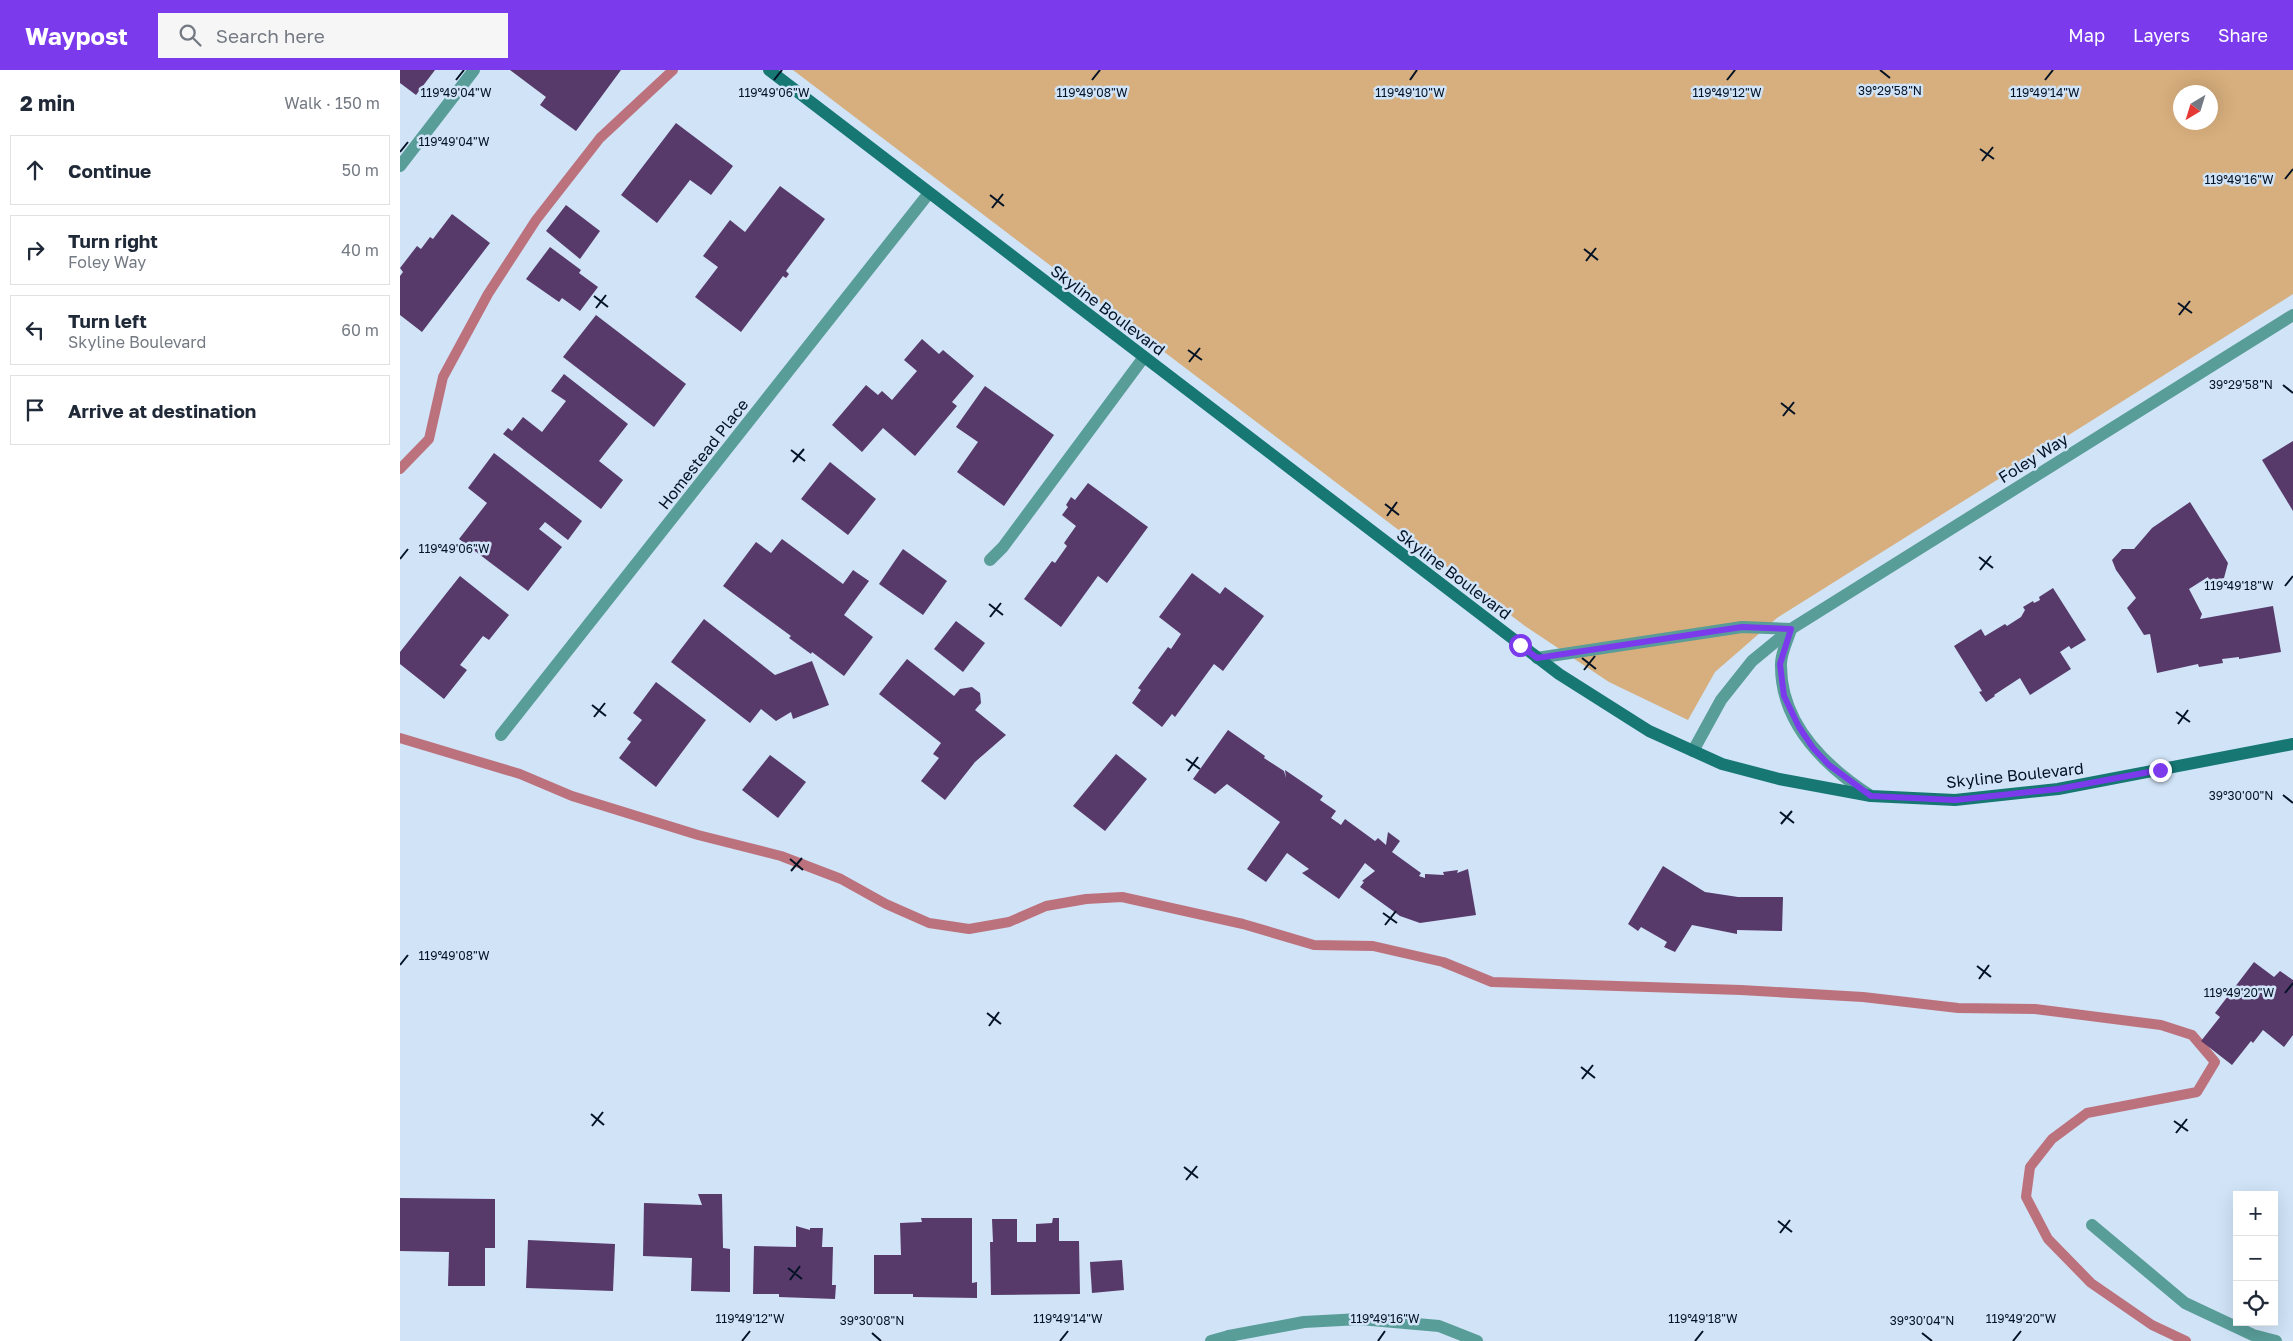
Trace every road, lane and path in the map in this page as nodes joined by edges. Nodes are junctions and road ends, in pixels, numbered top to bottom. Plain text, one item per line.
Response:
1 (474, 70) edge
2 (769, 70) edge
3 (400, 166) edge
4 (930, 193) junction
5 (2293, 315) edge
6 (1144, 358) junction
7 (990, 560) dead end
8 (1791, 629) junction
9 (1537, 658) junction
10 (502, 735) dead end
11 (2293, 744) edge
12 (1693, 751) junction
13 (1871, 796) junction
14 (2092, 1225) dead end
15 (1211, 1341) edge
16 (1477, 1341) edge
17 (2276, 1341) edge

1 - 3 street
2 - 4 street, Skyline Boulevard
4 - 6 street, Skyline Boulevard
4 - 10 street, Homestead Place
5 - 8 street, Foley Way
6 - 7 street
6 - 9 street, Skyline Boulevard
8 - 9 street
8 - 12 street, Foley Way
8 - 13 street
9 - 12 street, Skyline Boulevard
11 - 13 street, Skyline Boulevard
12 - 13 street, Skyline Boulevard
14 - 17 street
15 - 16 street

